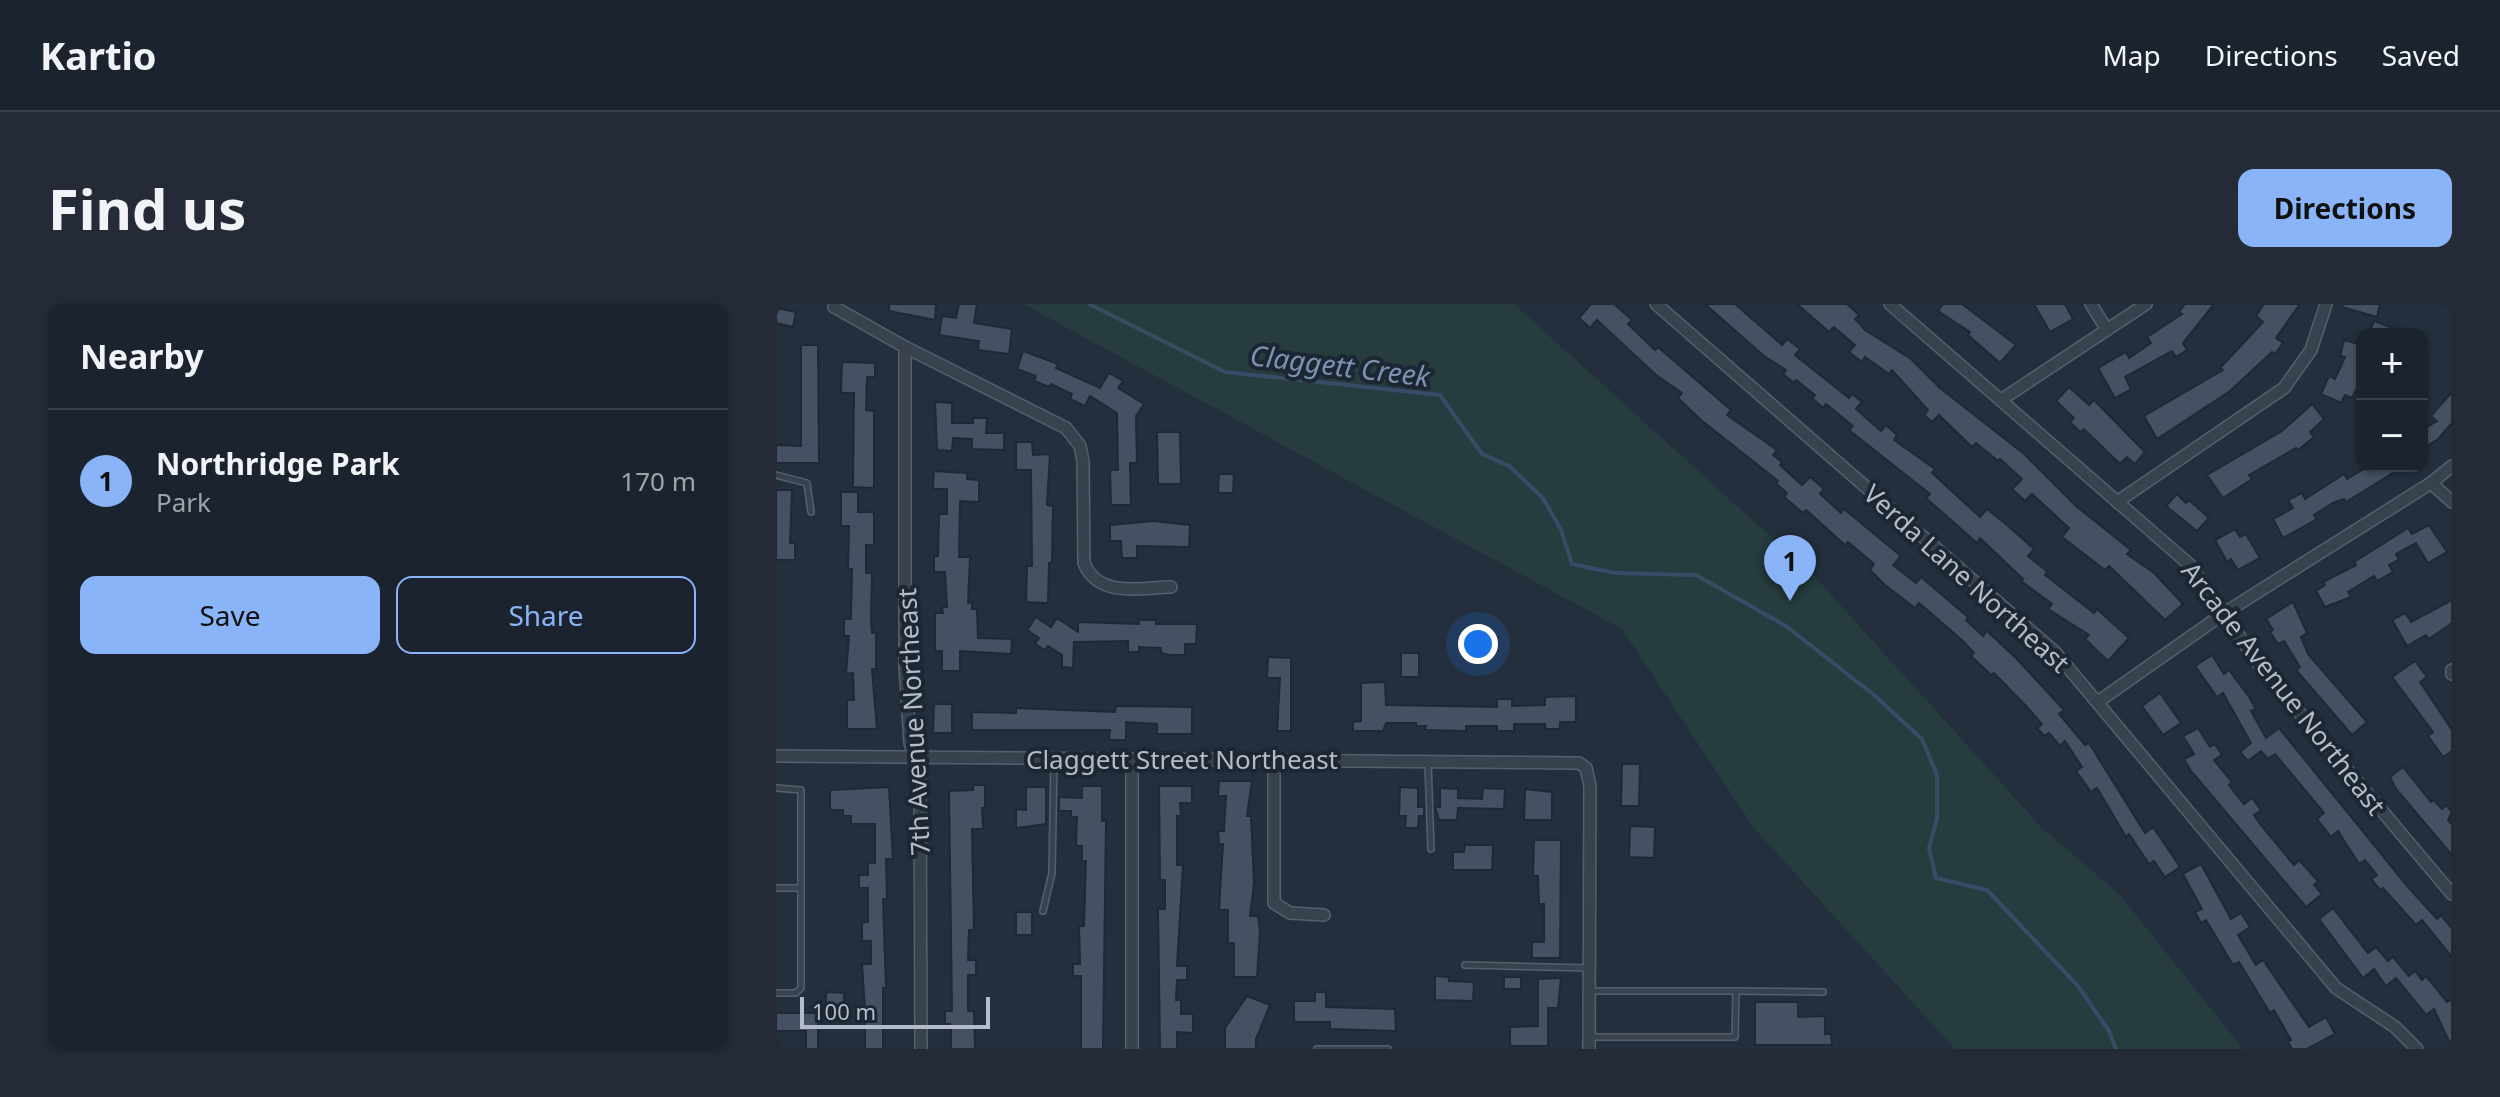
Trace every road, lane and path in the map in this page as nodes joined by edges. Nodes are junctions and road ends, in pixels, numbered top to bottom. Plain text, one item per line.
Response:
1 (1656, 304) edge
2 (1890, 304) edge
3 (2091, 304) edge
4 (2146, 304) edge
5 (2326, 304) edge
6 (834, 307) dead end
7 (2107, 330) junction
8 (905, 347) junction
9 (2001, 400) junction
10 (2452, 466) edge
11 (776, 475) edge
12 (2431, 483) junction
13 (2117, 502) junction
14 (2452, 502) edge
15 (811, 512) dead end
16 (1171, 587) dead end
17 (2223, 614) junction
18 (2099, 701) junction
19 (776, 756) edge
20 (915, 757) junction
21 (1054, 759) junction
22 (1132, 760) junction
23 (1274, 760) junction
24 (1428, 761) junction
25 (776, 788) edge
26 (1431, 849) dead end
27 (776, 888) edge
28 (801, 888) junction
29 (2452, 894) edge
30 (1043, 911) dead end
31 (1324, 915) dead end
32 (1465, 965) dead end
33 (1590, 968) junction
34 (1590, 991) junction
35 (1736, 991) junction
36 (1823, 992) dead end
37 (776, 993) edge
38 (1590, 1043) edge
39 (921, 1049) edge
40 (1132, 1049) edge
41 (1317, 1049) edge
42 (1388, 1049) edge
43 (2417, 1049) edge

1 - 18 street, Verda Lane Northeast
2 - 9 street, Arcade Avenue Northeast
3 - 7 street
4 - 7 street
5 - 13 street
6 - 8 street
7 - 9 street
8 - 16 street
8 - 20 street, 7th Avenue Northeast
9 - 13 street, Arcade Avenue Northeast
10 - 12 street
11 - 15 lane
12 - 14 street
12 - 17 street
13 - 17 street, Arcade Avenue Northeast
17 - 18 street
17 - 29 street, Arcade Avenue Northeast
18 - 43 street, Verda Lane Northeast
19 - 20 street, Claggett Street Northeast
20 - 21 street, Claggett Street Northeast
20 - 39 street, 7th Avenue Northeast
21 - 22 street, Claggett Street Northeast
21 - 30 lane
22 - 23 street, Claggett Street Northeast
22 - 40 street
23 - 24 street, Claggett Street Northeast
23 - 31 street
24 - 26 lane
24 - 33 street, Claggett Street Northeast
25 - 28 lane
27 - 28 lane
28 - 37 lane
32 - 33 lane
33 - 34 street
34 - 35 lane
34 - 38 street
35 - 36 lane
35 - 38 lane
41 - 42 lane

